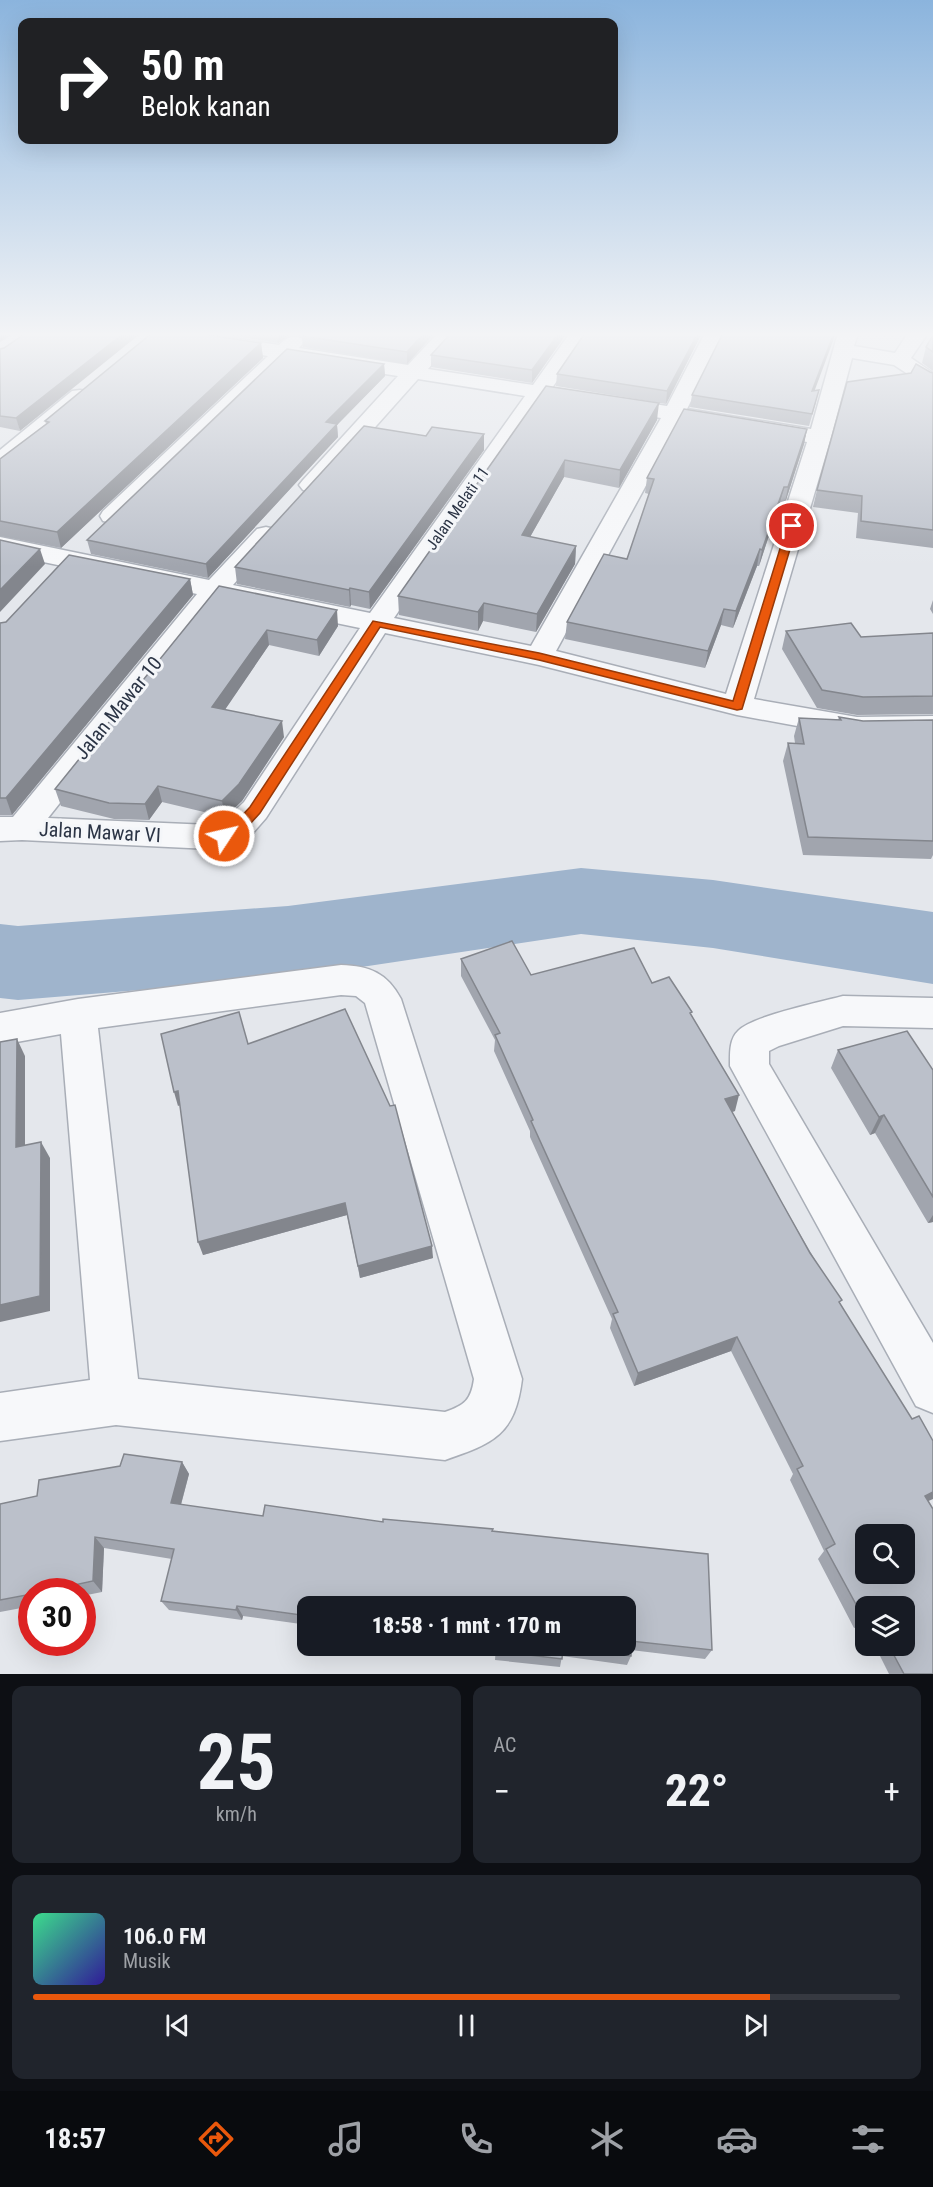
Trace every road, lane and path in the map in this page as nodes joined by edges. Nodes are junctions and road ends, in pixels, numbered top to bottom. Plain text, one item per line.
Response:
1 (62, 411) edge
2 (222, 411) edge
3 (378, 411) edge
4 (525, 411) edge
5 (656, 411) edge
6 (675, 411) edge
7 (827, 411) edge
8 (674, 414) junction
9 (820, 437) junction
10 (0, 462) edge
11 (294, 502) edge
12 (278, 520) edge
13 (0, 545) edge
14 (74, 552) junction
15 (215, 589) junction
16 (377, 623) junction
17 (539, 657) junction
18 (737, 706) junction
19 (933, 726) edge
20 (11, 828) edge
21 (933, 1013) edge
22 (78, 1015) junction
23 (0, 1029) edge
24 (933, 1389) edge
25 (116, 1401) junction
26 (0, 1417) edge

1 - 10 street
2 - 14 street
3 - 11 street
4 - 16 street, Jalan Melati 11
5 - 8 street
6 - 8 street
7 - 9 street
8 - 9 street
8 - 17 street
9 - 18 street
12 - 15 street, Jalan Mawar 10
13 - 14 street
14 - 15 street
15 - 16 street
15 - 20 street, Jalan Mawar 10
16 - 17 street
16 - 20 street, Jalan Mawar VI
17 - 18 street
18 - 19 street
21 - 24 street
22 - 23 street
22 - 25 street
22 - 25 street
25 - 26 street

